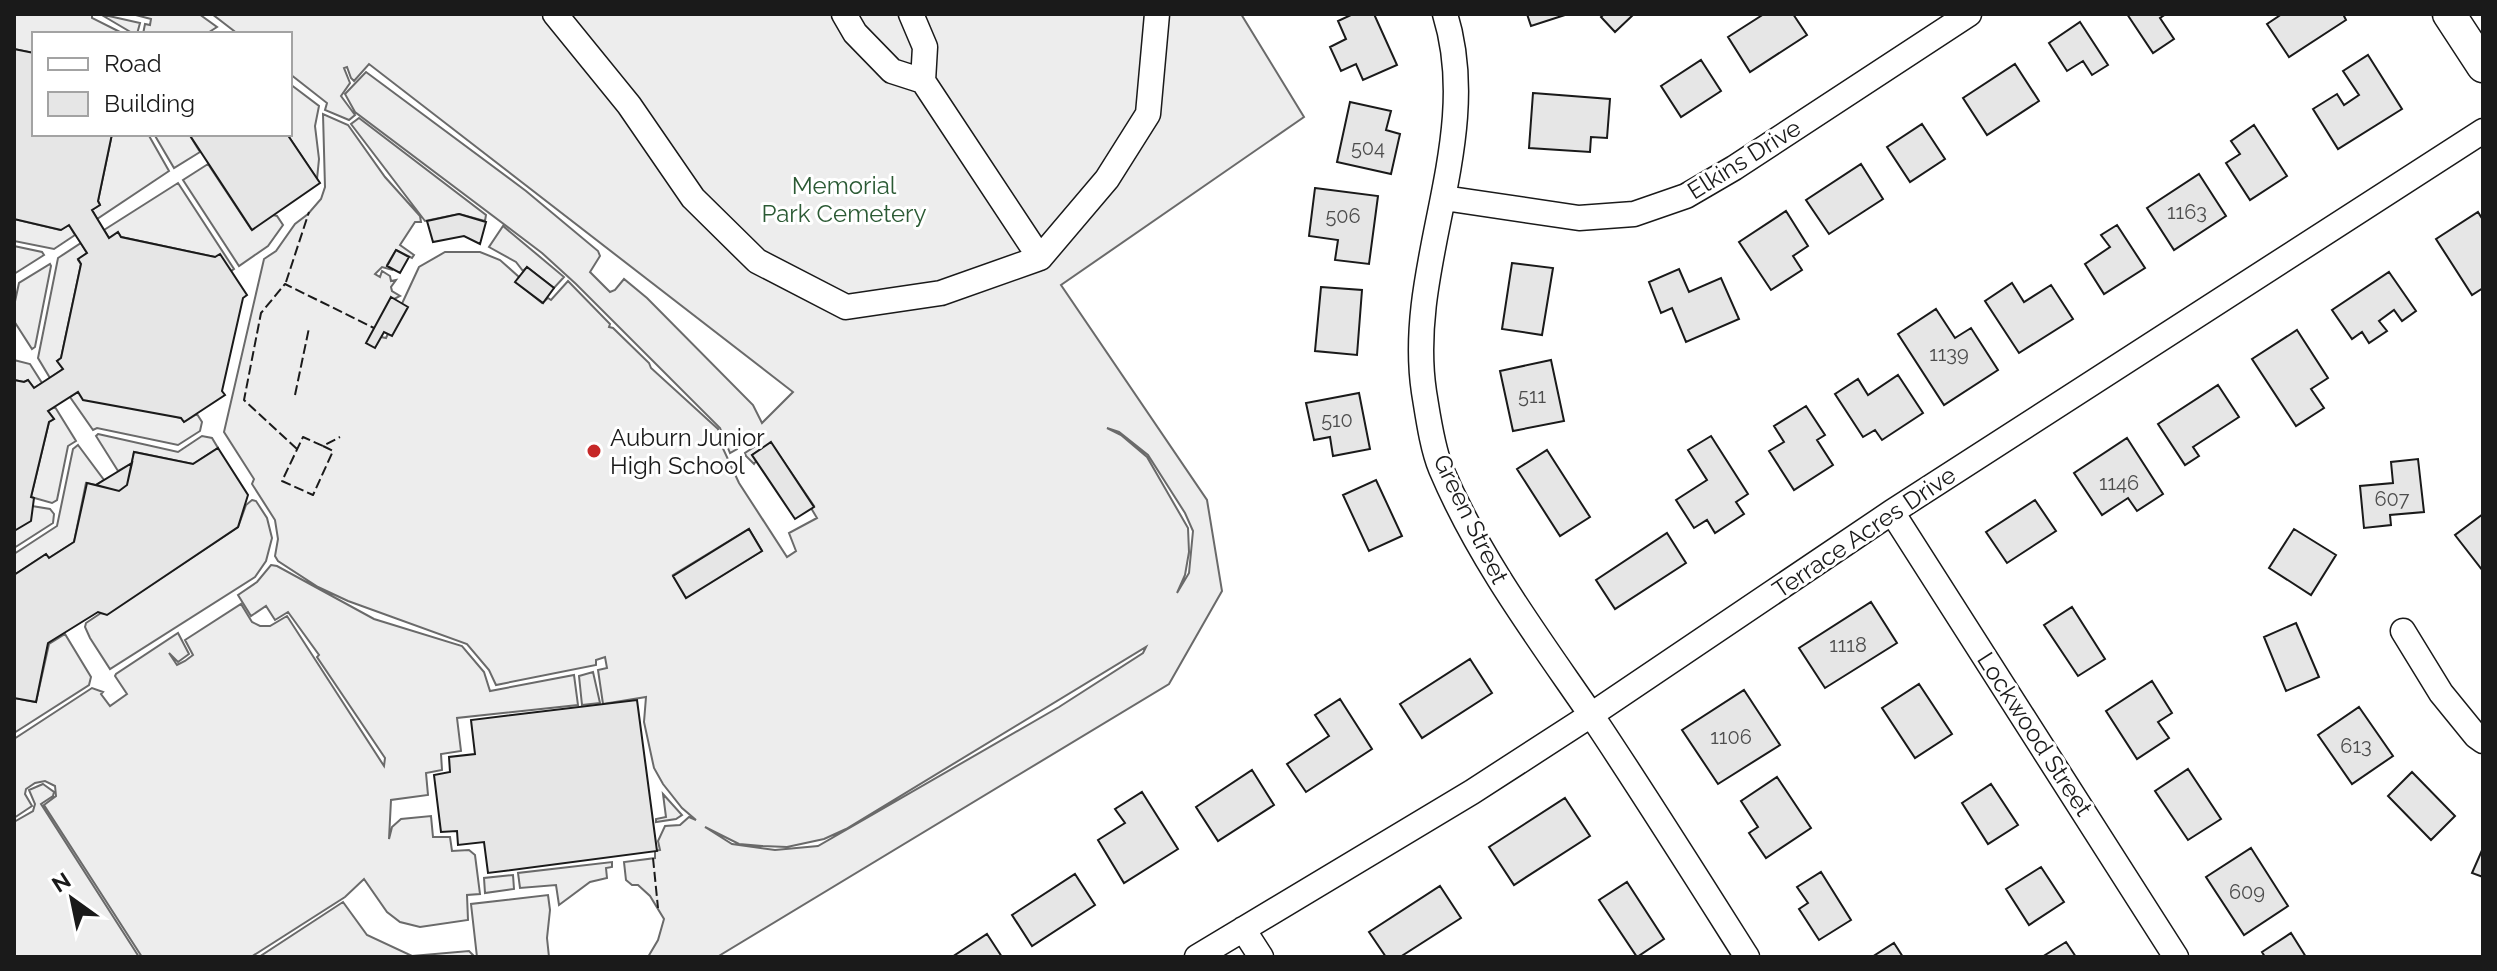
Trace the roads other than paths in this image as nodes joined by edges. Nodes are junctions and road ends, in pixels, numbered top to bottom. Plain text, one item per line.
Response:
1 (555, 14) edge
2 (844, 14) edge
3 (911, 14) edge
4 (1157, 14) edge
5 (1445, 14) edge
6 (1969, 14) edge
7 (2449, 14) edge
8 (2483, 66) edge
9 (923, 81) junction
10 (2483, 131) edge
11 (1444, 198) junction
12 (1040, 258) junction
13 (1892, 512) junction
14 (2403, 631) dead end
15 (1591, 715) junction
16 (2483, 741) edge
17 (1243, 929) junction
18 (1197, 957) edge
19 (1261, 957) edge
20 (1747, 957) edge
21 (2176, 957) edge

1 - 12 street
2 - 9 street
3 - 9 street
4 - 12 street
5 - 11 street, Green Street
6 - 11 street, Elkins Drive
7 - 8 main road
9 - 12 street
10 - 13 street, Terrace Acres Drive
11 - 15 street, Green Street
13 - 15 street, Terrace Acres Drive
13 - 21 street, Lockwood Street
14 - 16 street
15 - 17 street, Terrace Acres Drive
15 - 20 street, Green Street
17 - 18 street, Terrace Acres Drive
17 - 19 street

